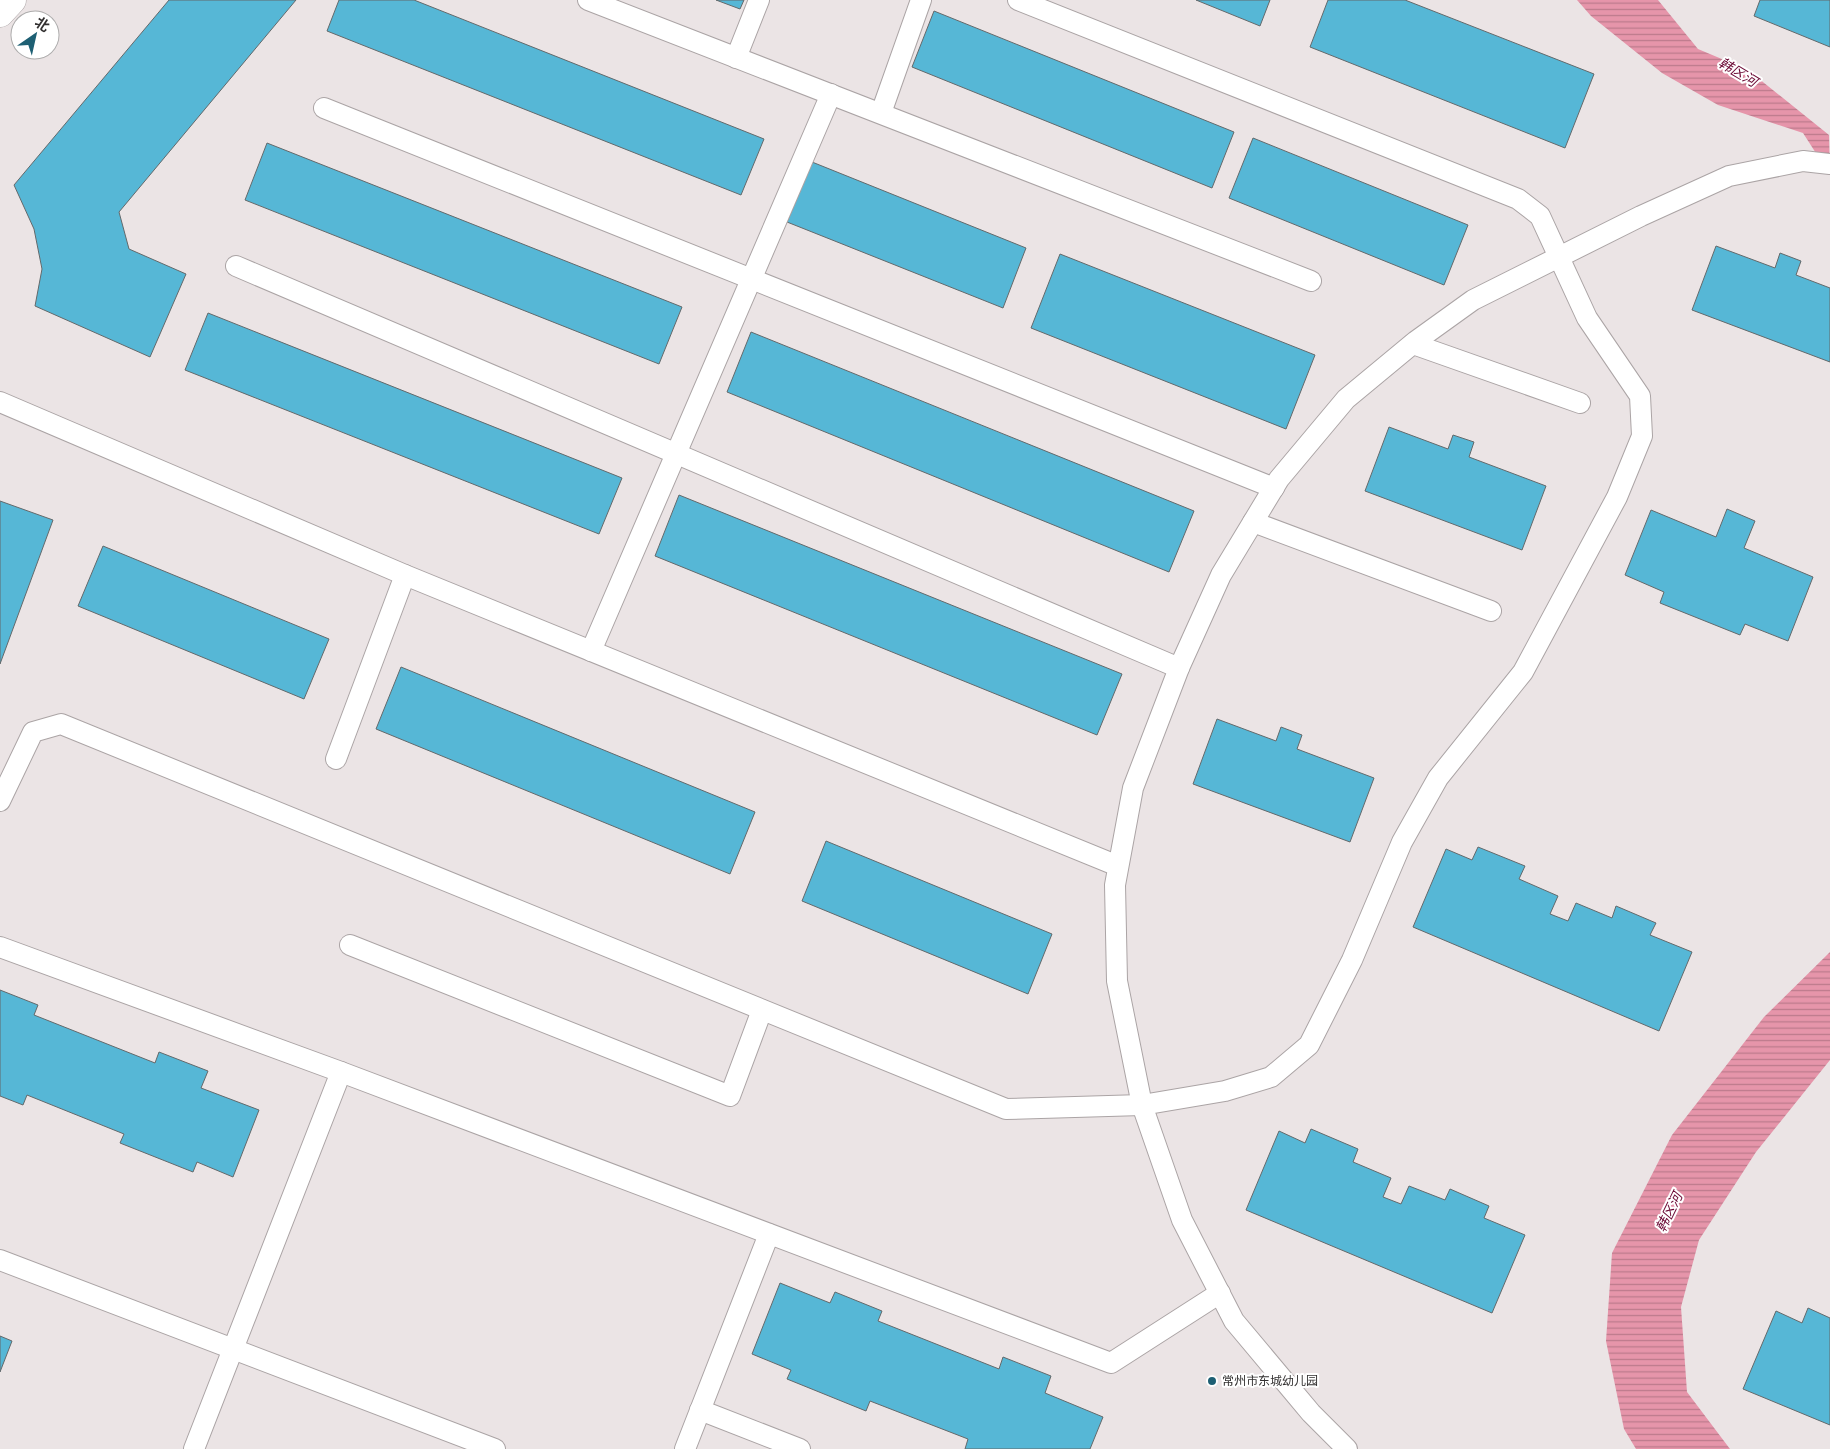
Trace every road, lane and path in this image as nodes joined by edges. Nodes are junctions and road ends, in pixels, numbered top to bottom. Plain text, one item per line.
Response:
1 (12, 0) edge
2 (588, 0) edge
3 (758, 0) edge
4 (921, 0) edge
5 (1018, 0) edge
6 (0, 13) edge
7 (736, 58) junction
8 (831, 94) junction
9 (324, 108) dead end
10 (881, 113) junction
11 (1830, 164) edge
12 (1559, 257) junction
13 (236, 266) dead end
14 (751, 279) junction
15 (1311, 281) dead end
16 (1413, 344) junction
17 (0, 402) edge
18 (1580, 403) dead end
19 (676, 453) junction
20 (1274, 488) junction
21 (1254, 522) junction
22 (405, 575) junction
23 (1491, 611) dead end
24 (591, 651) junction
25 (1179, 668) junction
26 (336, 759) dead end
27 (0, 801) edge
28 (1118, 866) junction
29 (350, 945) dead end
30 (0, 946) edge
31 (762, 1010) junction
32 (341, 1072) junction
33 (1142, 1105) junction
34 (769, 1234) junction
35 (0, 1260) edge
36 (1220, 1293) junction
37 (234, 1348) junction
38 (700, 1410) junction
39 (194, 1449) edge
40 (495, 1449) edge
41 (685, 1449) edge
42 (800, 1449) edge
43 (1347, 1449) edge

1 - 6 street
2 - 7 lane
3 - 7 lane
4 - 10 lane
5 - 12 lane
7 - 8 lane
8 - 10 lane
8 - 14 lane
9 - 14 lane
10 - 15 lane
11 - 12 lane
12 - 16 lane
12 - 33 lane
13 - 19 lane
14 - 19 lane
14 - 20 lane
16 - 18 lane
16 - 20 lane
17 - 22 lane
19 - 24 lane
19 - 25 lane
20 - 21 lane
21 - 23 lane
21 - 25 lane
22 - 24 lane
22 - 26 lane
24 - 28 lane
25 - 28 lane
27 - 31 lane
28 - 33 lane
29 - 31 lane
30 - 32 lane
31 - 33 lane
32 - 34 lane
32 - 37 lane
33 - 36 lane
34 - 36 lane
34 - 38 lane
35 - 37 lane
36 - 43 lane
37 - 39 lane
37 - 40 lane
38 - 41 lane
38 - 42 lane

